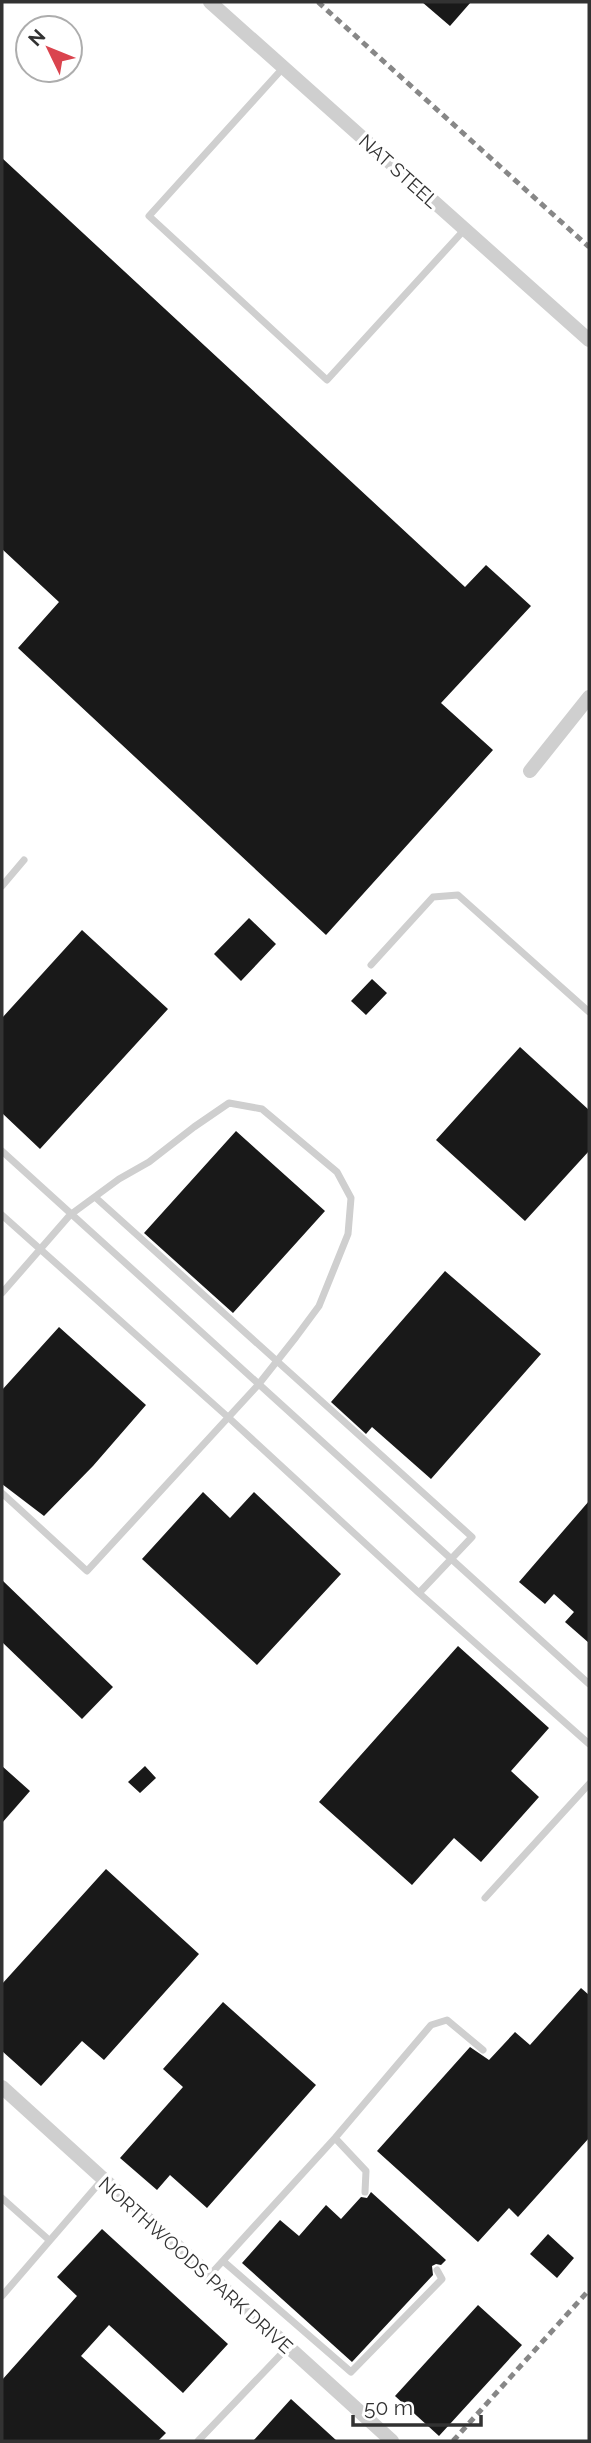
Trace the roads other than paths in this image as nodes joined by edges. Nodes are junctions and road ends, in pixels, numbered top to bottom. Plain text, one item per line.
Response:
1 (210, 2) edge
2 (283, 67) junction
3 (465, 229) junction
4 (589, 340) edge
5 (589, 697) edge
6 (530, 771) dead end
7 (24, 860) dead end
8 (2, 886) edge
9 (371, 965) dead end
10 (589, 1012) edge
11 (2, 1151) edge
12 (95, 1197) junction
13 (2, 1215) edge
14 (70, 1215) junction
15 (39, 1249) junction
16 (2, 1293) edge
17 (276, 1362) junction
18 (258, 1385) junction
19 (229, 1418) junction
20 (2, 1493) edge
21 (450, 1559) junction
22 (419, 1593) junction
23 (589, 1684) edge
24 (589, 1744) edge
25 (589, 1784) edge
26 (485, 1898) dead end
27 (483, 2050) dead end
28 (2, 2087) edge
29 (335, 2137) junction
30 (103, 2180) junction
31 (365, 2192) dead end
32 (2, 2198) edge
33 (49, 2240) junction
34 (223, 2261) junction
35 (437, 2270) dead end
36 (209, 2276) junction
37 (2, 2296) edge
38 (288, 2347) junction
39 (198, 2441) edge
40 (391, 2441) edge

1 - 2 street, NAT STEEL
2 - 3 street, NAT STEEL
2 - 3 lane
3 - 4 street, NAT STEEL
5 - 6 street
7 - 8 lane
9 - 10 lane
11 - 14 lane
12 - 14 lane
12 - 17 lane
12 - 17 lane
13 - 15 lane
14 - 15 lane
14 - 18 lane
15 - 16 lane
15 - 19 lane
17 - 18 lane
17 - 21 lane
18 - 19 lane
18 - 21 lane
19 - 20 lane
19 - 22 lane
21 - 22 lane
21 - 23 lane
22 - 24 lane
25 - 26 lane
27 - 29 lane
28 - 30 street, NORTHWOODS PARK DRIVE
29 - 31 lane
29 - 34 lane
30 - 33 lane
30 - 36 street, NORTHWOODS PARK DRIVE
32 - 33 lane
33 - 37 lane
34 - 35 lane
34 - 36 lane
36 - 38 street, NORTHWOODS PARK DRIVE
38 - 39 lane
38 - 40 street, NORTHWOODS PARK DRIVE

